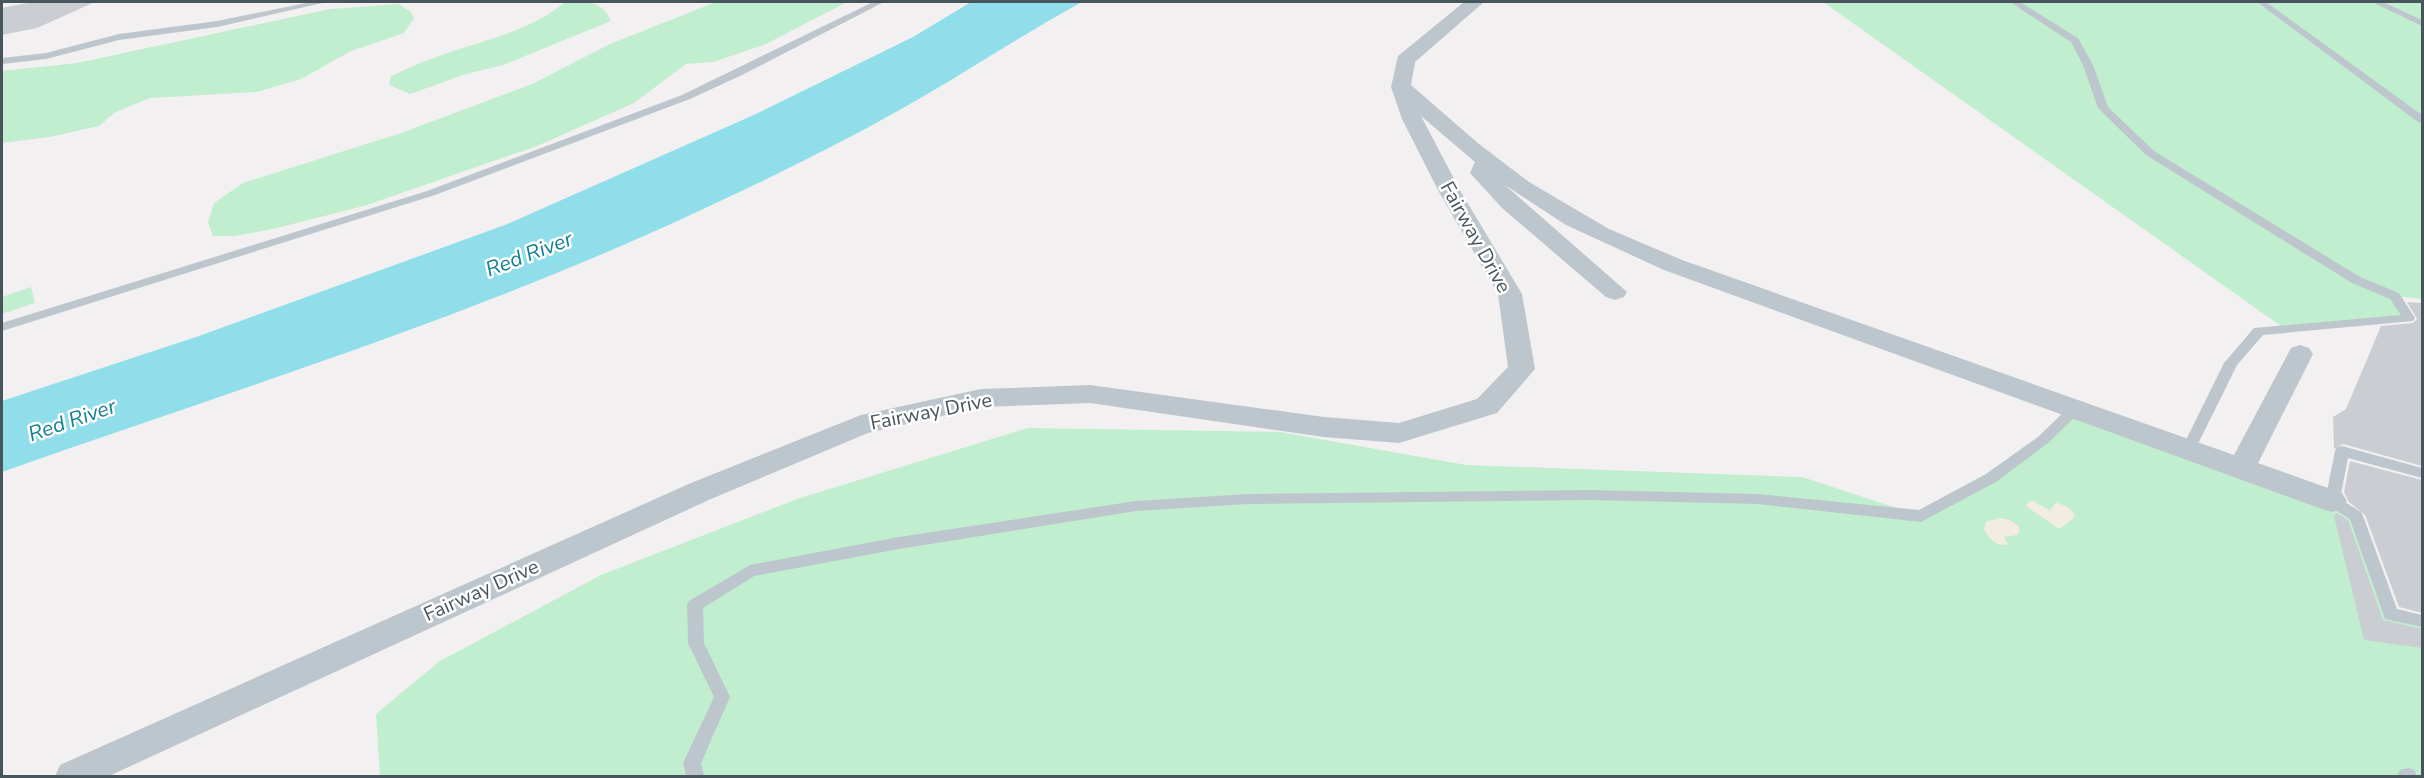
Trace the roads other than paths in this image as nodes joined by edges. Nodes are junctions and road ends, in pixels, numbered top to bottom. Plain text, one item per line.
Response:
1 (322, 2) edge
2 (879, 2) edge
3 (1475, 2) edge
4 (2014, 2) edge
5 (2261, 2) edge
6 (2377, 2) edge
7 (2422, 23) edge
8 (2, 61) edge
9 (1401, 87) junction
10 (2422, 120) edge
11 (1486, 159) junction
12 (1615, 292) dead end
13 (2416, 319) edge
14 (2, 327) edge
15 (2300, 354) dead end
16 (2074, 410) junction
17 (2188, 450) junction
18 (2241, 468) junction
19 (2422, 473) edge
20 (2332, 501) junction
21 (2422, 621) edge
22 (73, 777) edge
23 (695, 777) edge

1 - 8 lane
2 - 14 lane
3 - 9 street
4 - 13 lane
5 - 10 lane
6 - 7 lane
9 - 11 street
9 - 22 street, Fairway Drive
11 - 12 street
11 - 16 street
13 - 17 lane
15 - 18 street
16 - 17 street
16 - 23 lane
17 - 18 street
18 - 20 street
19 - 20 lane
20 - 21 lane

